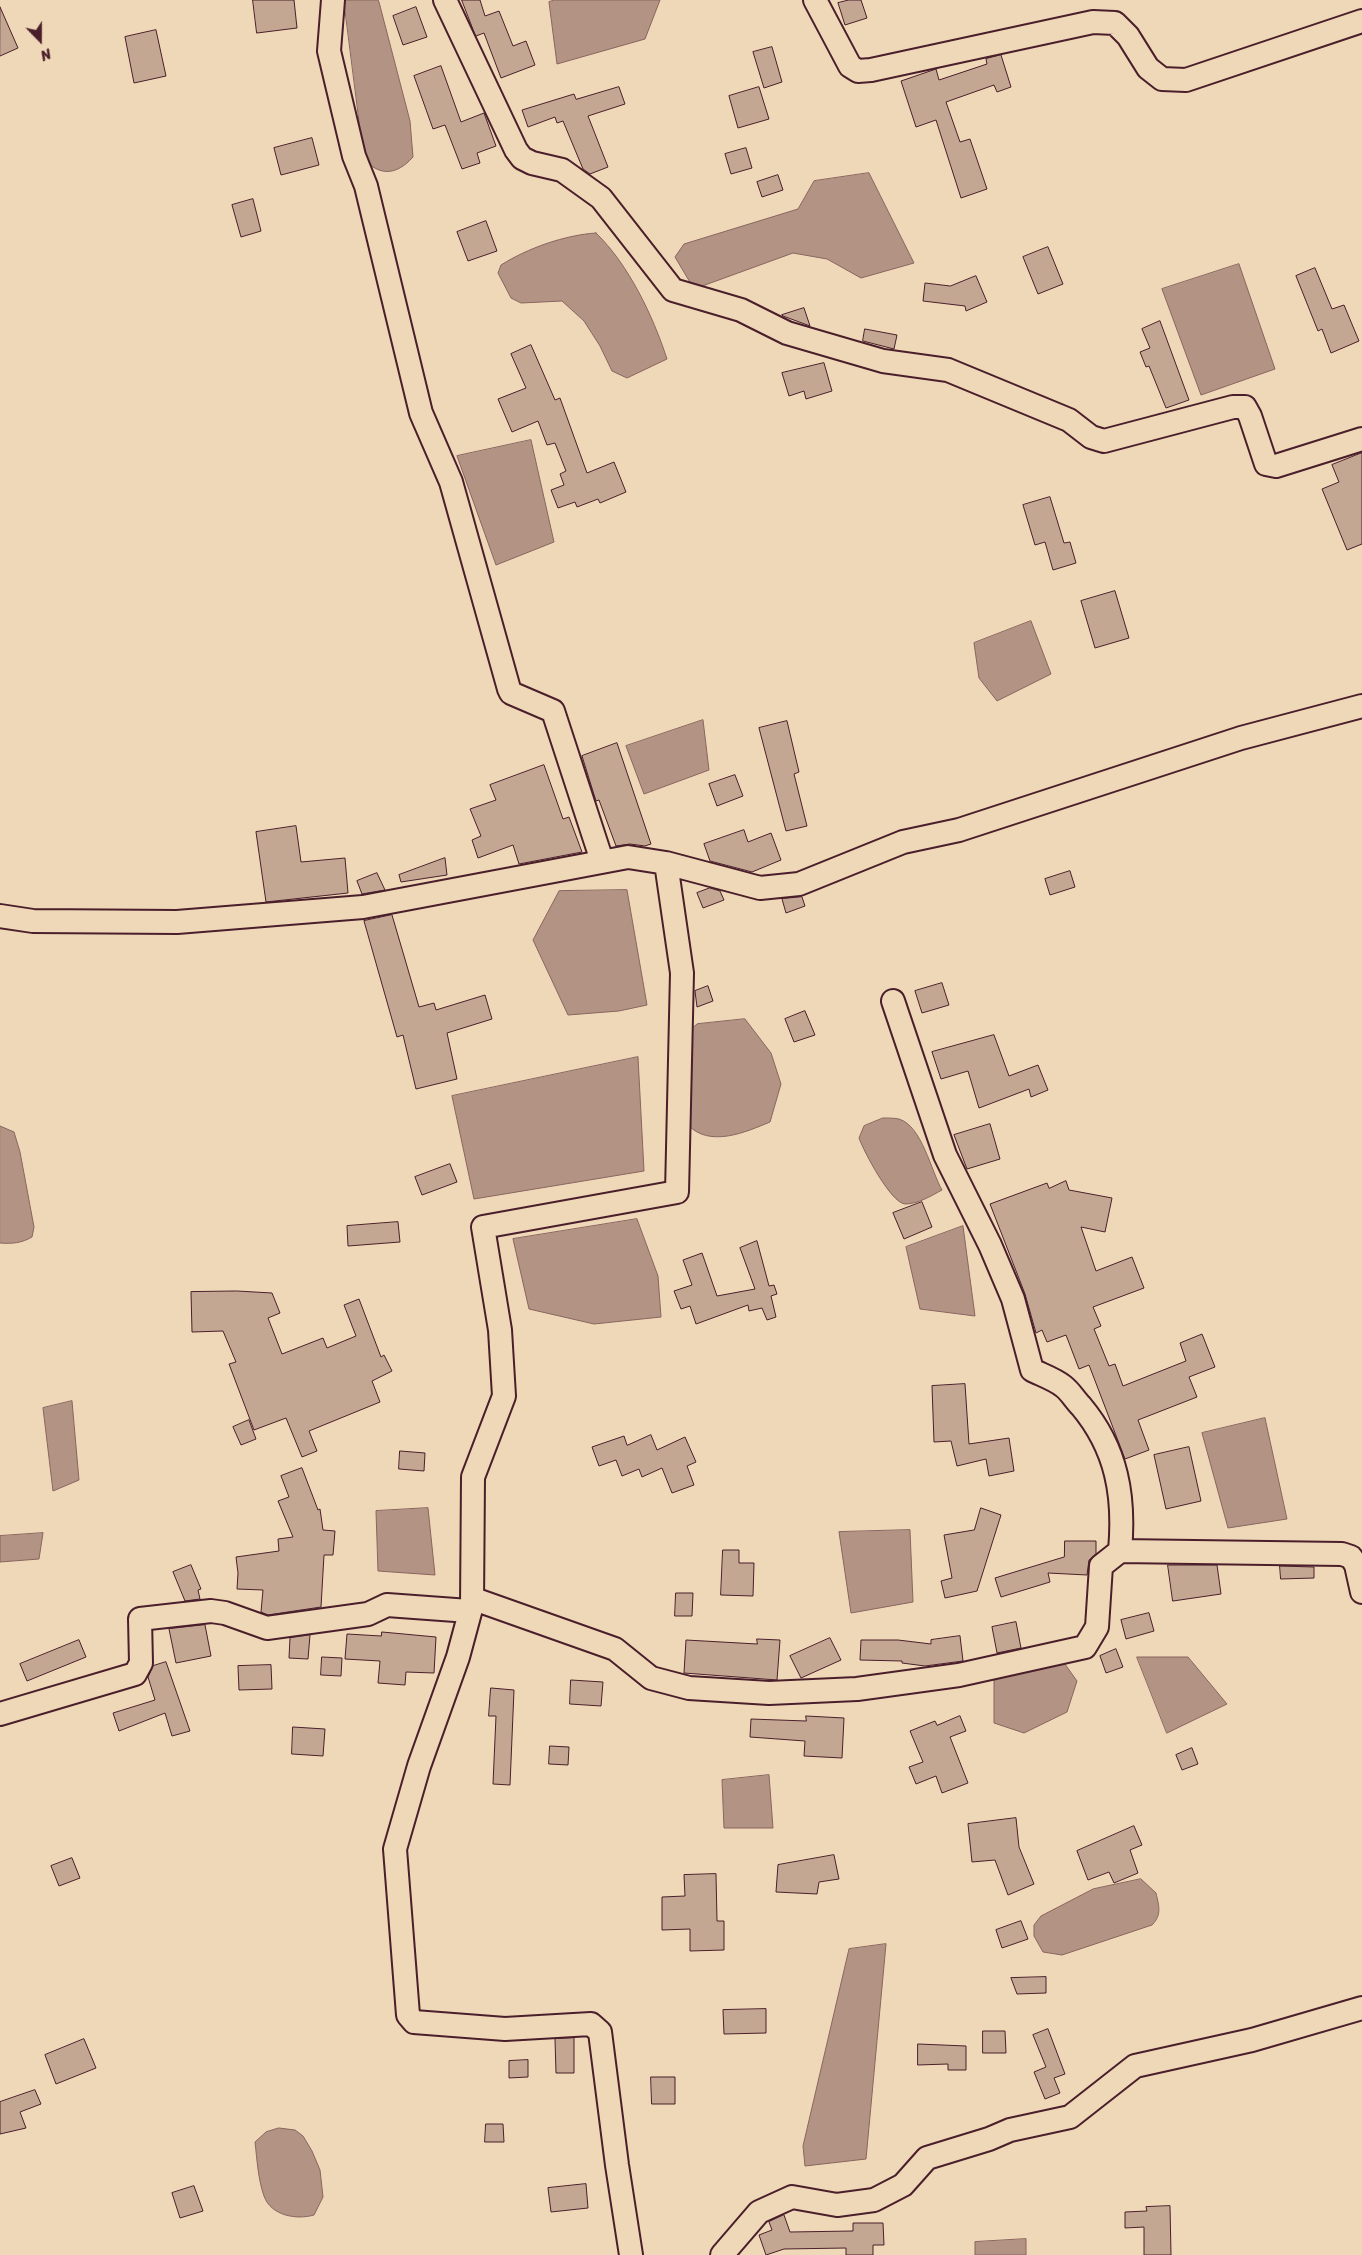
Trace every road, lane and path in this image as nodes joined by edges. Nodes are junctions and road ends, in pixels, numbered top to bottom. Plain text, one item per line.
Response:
1 (333, 0) edge
2 (445, 0) edge
3 (815, 0) edge
4 (1362, 22) edge
5 (1362, 439) edge
6 (1362, 706) edge
7 (602, 861) junction
8 (666, 863) junction
9 (0, 916) edge
10 (893, 1001) dead end
11 (1120, 1550) junction
12 (1362, 1592) edge
13 (472, 1605) junction
14 (0, 1714) edge
15 (1362, 2008) edge
16 (631, 2255) edge
17 (722, 2255) edge

1 - 7 street
2 - 5 street
3 - 4 street
6 - 8 street
7 - 8 street
7 - 9 street
8 - 13 street
10 - 11 street
11 - 12 street
11 - 13 street
13 - 14 street
13 - 16 street
15 - 17 street

